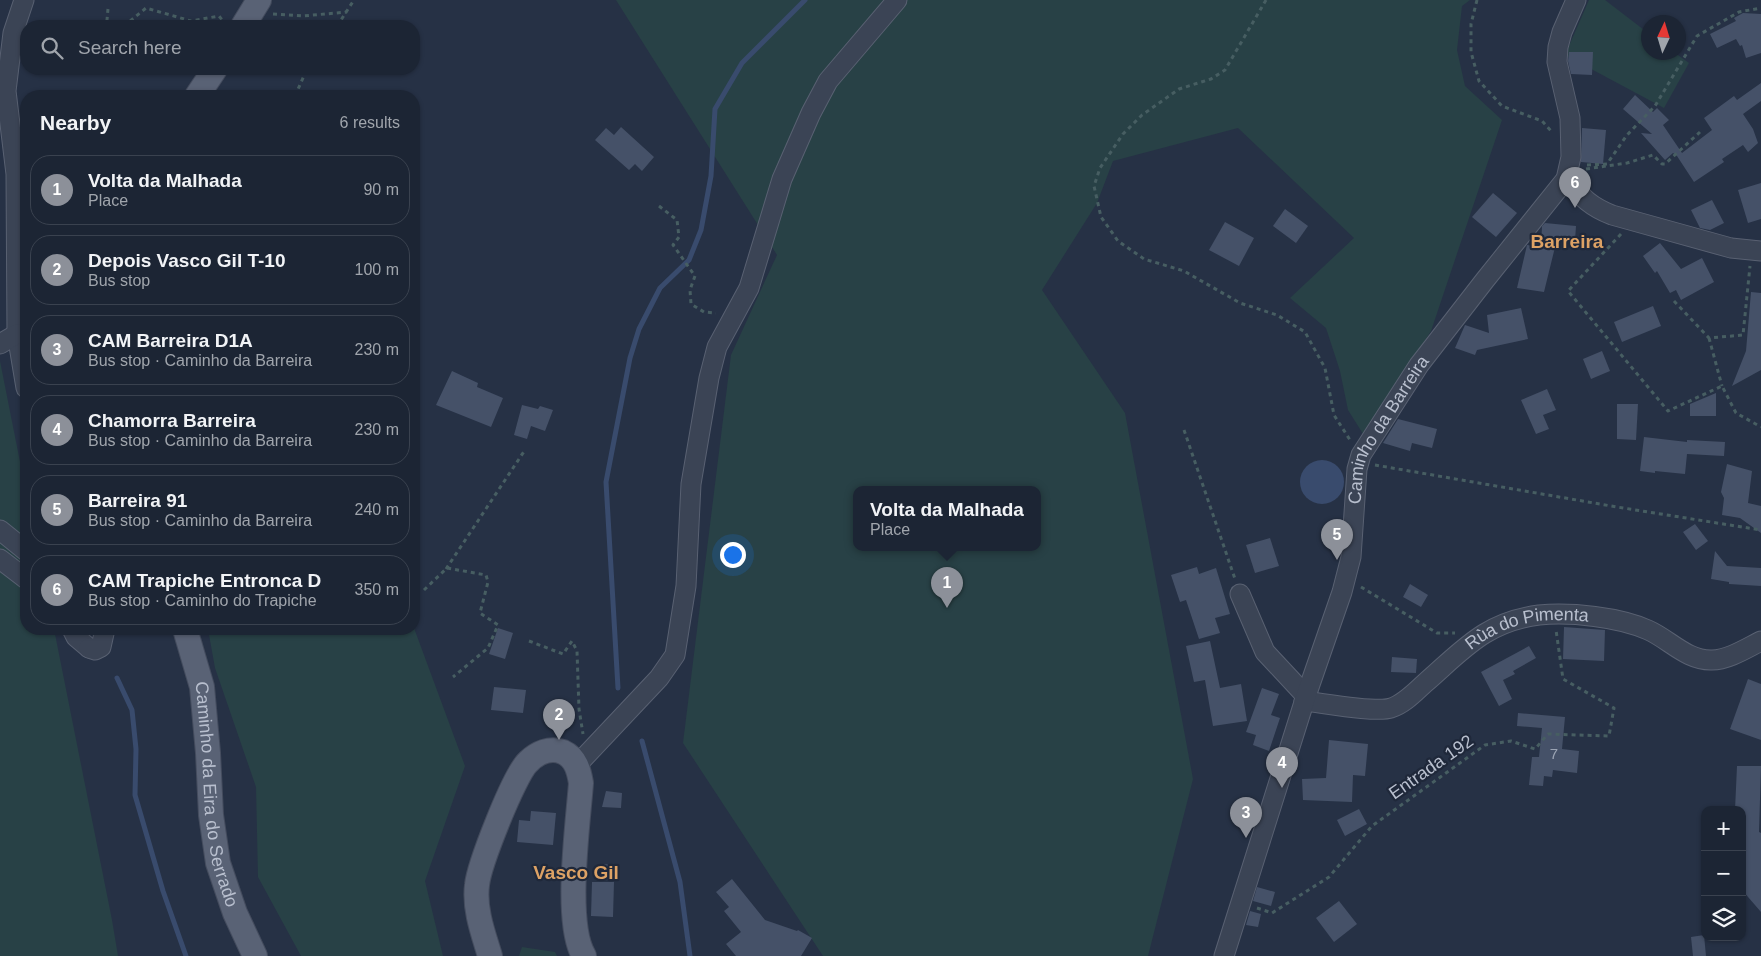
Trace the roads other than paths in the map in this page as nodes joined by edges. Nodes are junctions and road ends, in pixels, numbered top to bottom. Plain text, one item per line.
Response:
1 (24, 0) edge
2 (897, 0) edge
3 (1576, 0) edge
4 (211, 75) edge
5 (201, 90) edge
6 (1568, 172) junction
7 (1756, 251) edge
8 (17, 334) junction
9 (0, 344) edge
10 (20, 352) edge
11 (0, 530) edge
12 (20, 546) edge
13 (0, 560) edge
14 (20, 575) edge
15 (1240, 594) road end
16 (75, 635) edge
17 (86, 635) edge
18 (104, 635) edge
19 (187, 635) edge
20 (1761, 641) edge
21 (89, 648) junction
22 (1305, 698) junction
23 (582, 760) junction
24 (254, 956) edge
25 (490, 956) edge
26 (584, 956) edge
27 (1224, 956) edge

1 - 8 street
2 - 23 street
3 - 6 street
4 - 5 main road
6 - 7 street
6 - 22 street, Caminho da Barreira
8 - 9 street
8 - 10 street
11 - 12 street
13 - 14 street
15 - 22 street
16 - 21 street
17 - 21 street
18 - 21 street
19 - 24 main road, Caminho da Eira do Serrado
20 - 22 street, Rùa do Pimenta
22 - 27 street, Caminho da Barreira
23 - 25 main road
23 - 26 main road

